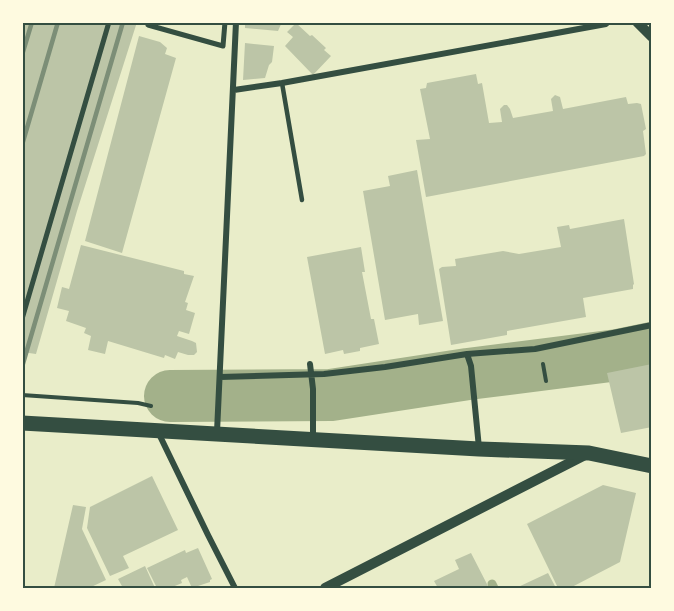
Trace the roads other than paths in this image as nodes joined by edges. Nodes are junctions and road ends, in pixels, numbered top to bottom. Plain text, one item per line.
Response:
1 (109, 22) edge
2 (149, 22) edge
3 (225, 22) edge
4 (236, 22) edge
5 (608, 22) edge
6 (637, 22) edge
7 (651, 37) edge
8 (282, 83) junction
9 (234, 90) junction
10 (302, 200) dead end
11 (22, 320) edge
12 (651, 325) edge
13 (467, 354) junction
14 (310, 364) dead end
15 (312, 374) junction
16 (220, 377) junction
17 (22, 423) edge
18 (158, 432) junction
19 (217, 433) junction
20 (313, 439) junction
21 (478, 449) junction
22 (589, 453) junction
23 (651, 466) edge
24 (235, 588) edge
25 (325, 588) edge

1 - 11 street
2 - 3 street
4 - 9 street
5 - 8 street
6 - 7 street
8 - 9 street
8 - 10 lane
9 - 16 street
12 - 13 street
13 - 15 street
13 - 21 street
14 - 15 street
15 - 16 street
15 - 20 street
16 - 19 street
17 - 18 main road
18 - 19 main road
18 - 24 street
19 - 20 main road
20 - 21 main road
21 - 22 main road
22 - 23 main road
22 - 25 street

